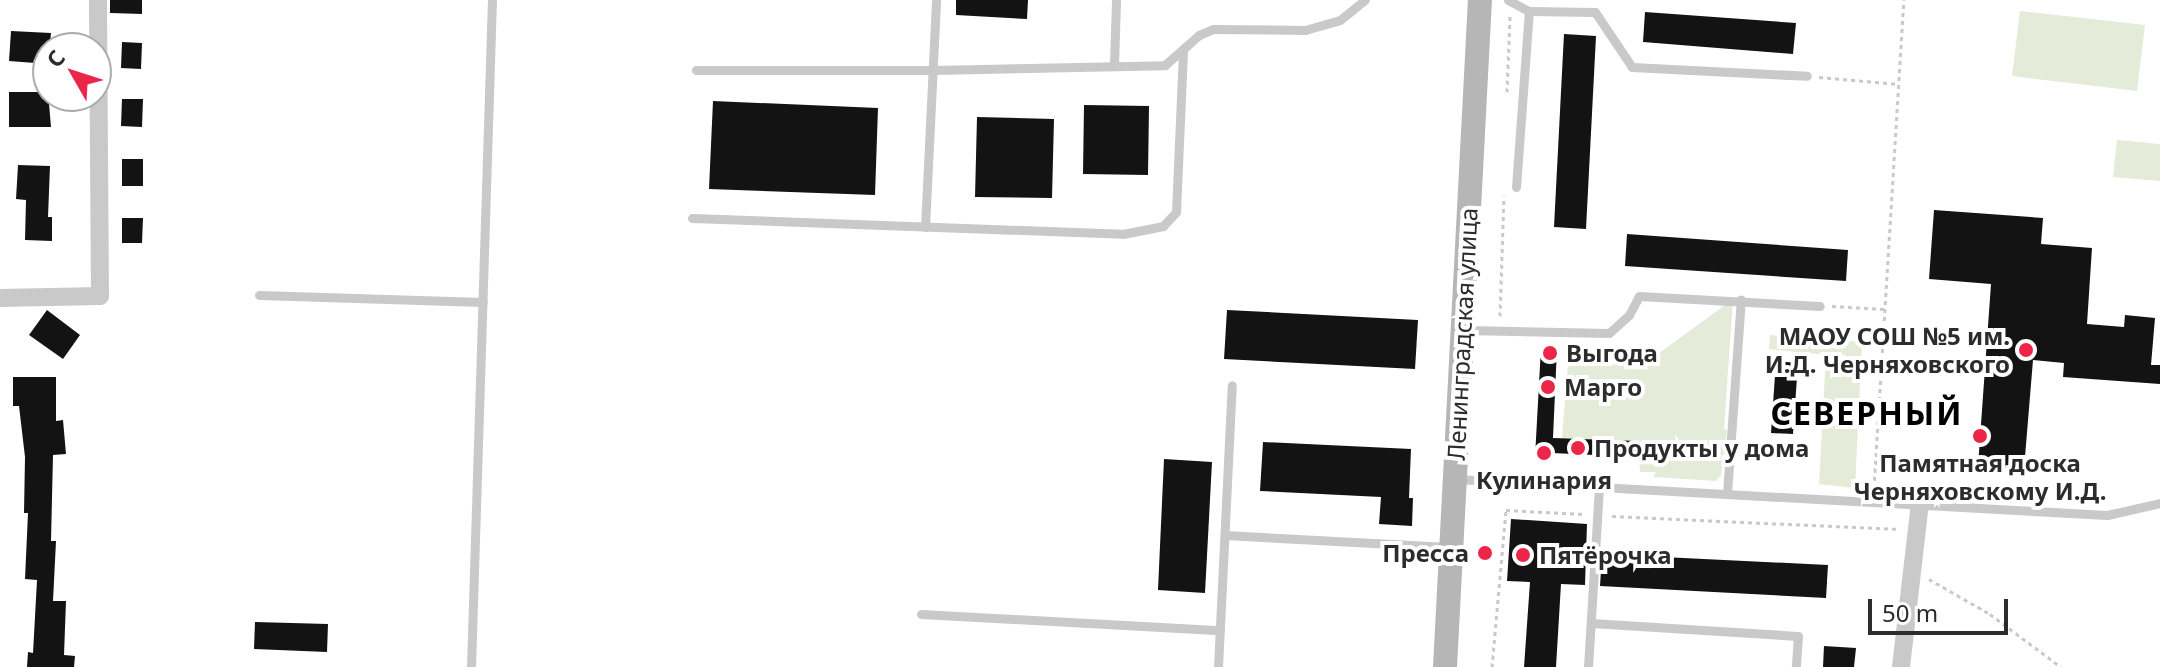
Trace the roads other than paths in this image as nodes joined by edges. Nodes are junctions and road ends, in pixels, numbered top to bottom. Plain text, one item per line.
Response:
1 (98, 0) edge
2 (492, 0) edge
3 (936, 0) edge
4 (1116, 0) edge
5 (1365, 0) edge
6 (1480, 0) edge
7 (1508, 0) edge
8 (1529, 11) junction
9 (1183, 50) junction
10 (1114, 65) junction
11 (696, 70) dead end
12 (933, 70) junction
13 (1807, 76) road end
14 (1516, 187) dead end
15 (692, 218) dead end
16 (925, 227) junction
17 (259, 295) dead end
18 (0, 298) edge
19 (1741, 300) junction
20 (483, 302) junction
21 (1820, 306) road end
22 (1461, 330) junction
23 (1232, 385) dead end
24 (1456, 479) junction
25 (1599, 486) junction
26 (1727, 493) junction
27 (1920, 502) junction
28 (2160, 503) edge
29 (1225, 535) junction
30 (1453, 547) junction
31 (921, 614) dead end
32 (1591, 623) junction
33 (1220, 630) junction
34 (471, 667) edge
35 (1218, 667) edge
36 (1445, 667) edge
37 (1588, 667) edge
38 (1796, 667) edge
39 (1901, 667) edge

1 - 18 street
2 - 20 lane
3 - 12 lane
4 - 10 lane
5 - 9 lane
6 - 22 street, Ленинградская улица
7 - 8 lane
8 - 13 lane
8 - 14 lane
9 - 10 lane
9 - 16 lane
10 - 12 lane
11 - 12 lane
12 - 16 lane
15 - 16 lane
17 - 20 lane
19 - 21 lane
19 - 22 lane
19 - 26 lane
20 - 34 lane
22 - 24 street, Ленинградская улица
23 - 29 lane
24 - 25 lane
24 - 30 street, Ленинградская улица
25 - 26 lane
25 - 32 lane
26 - 27 lane
27 - 28 lane
27 - 39 street
29 - 30 lane
29 - 33 lane
30 - 36 street, Ленинградская улица
31 - 33 lane
32 - 37 lane
32 - 38 lane
33 - 35 lane

